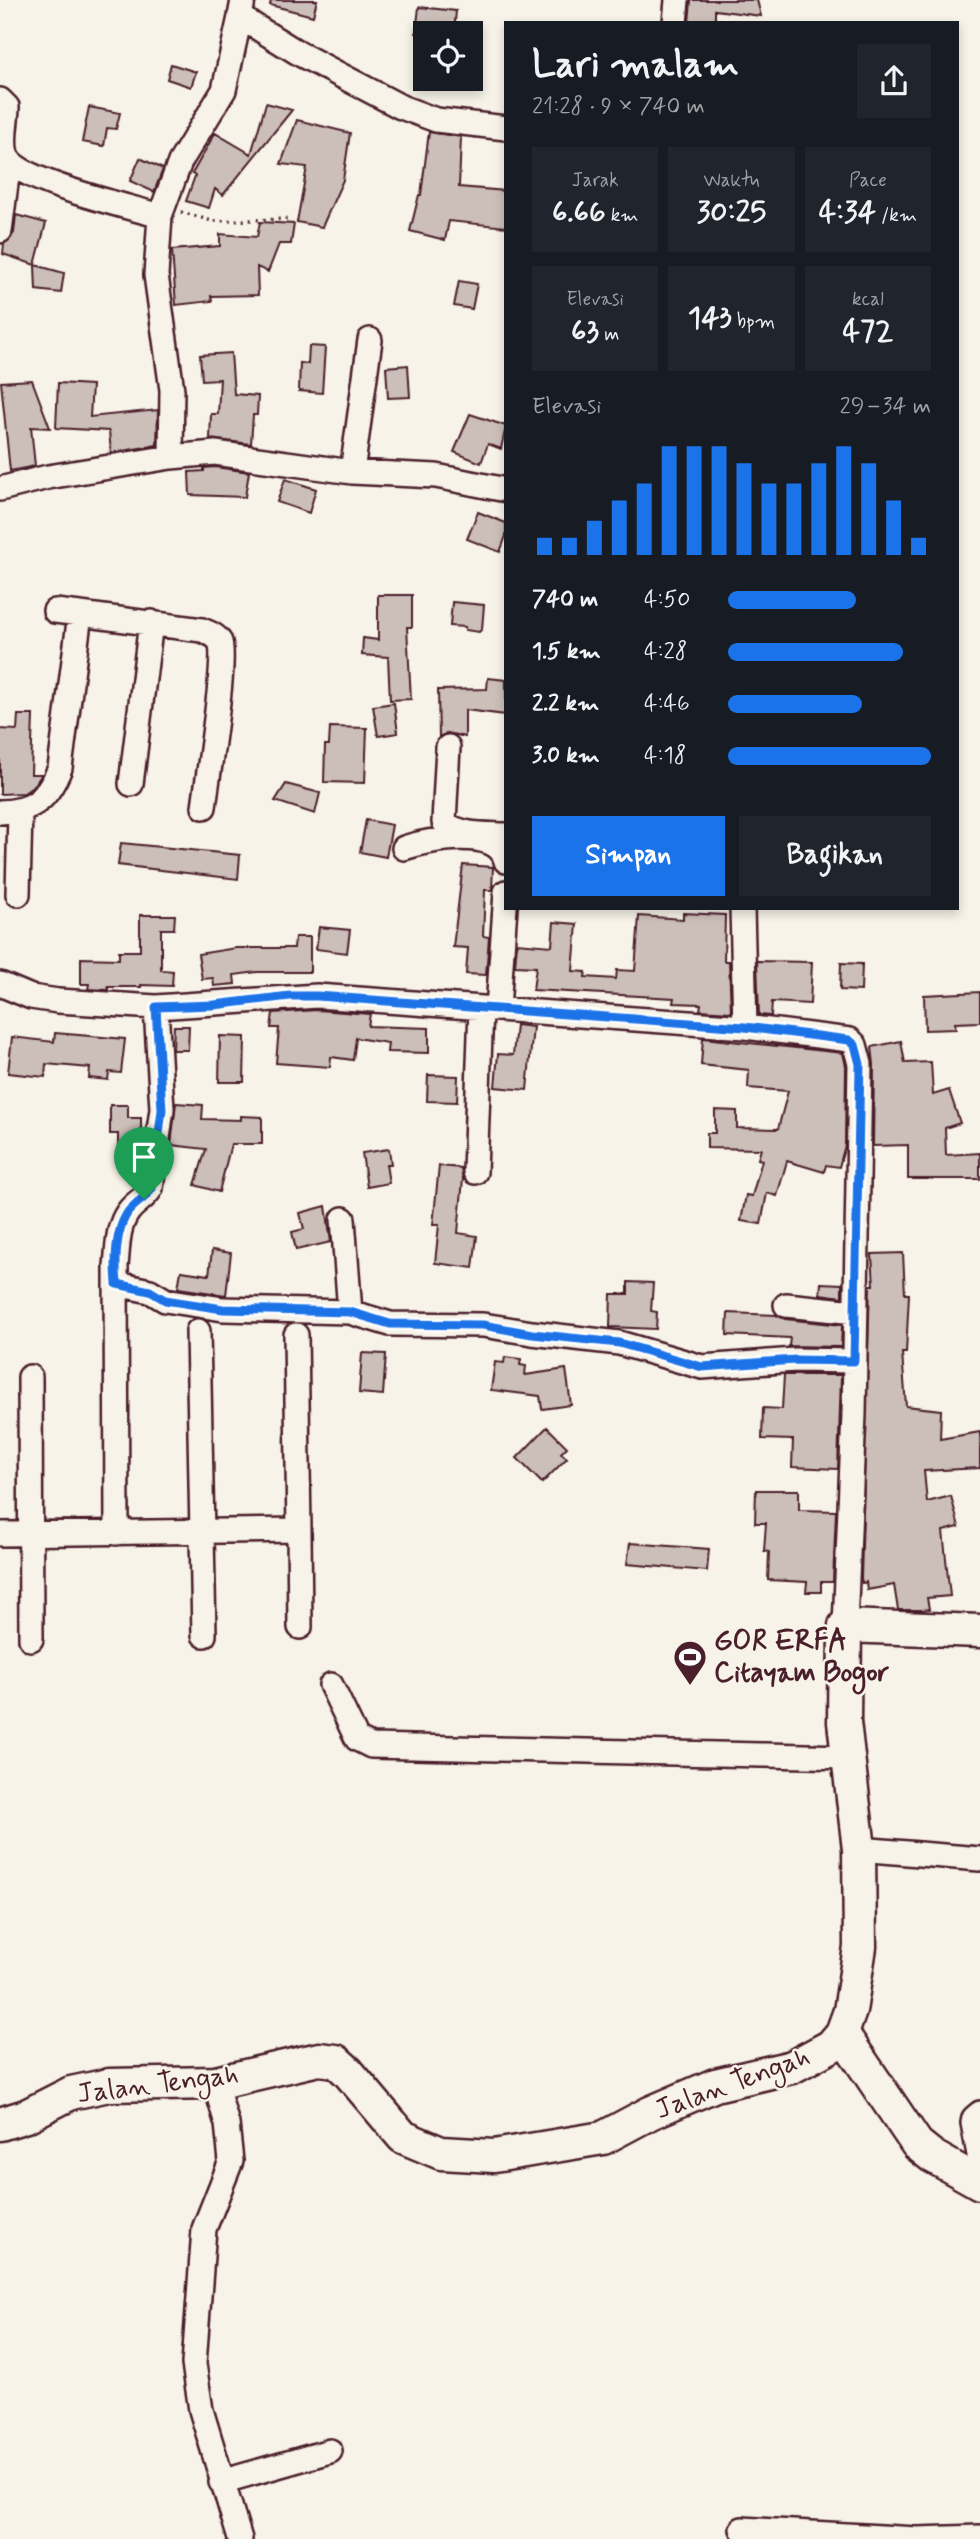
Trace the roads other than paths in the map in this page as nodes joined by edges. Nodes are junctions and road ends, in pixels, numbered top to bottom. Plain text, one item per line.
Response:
1 (677, 0) edge
2 (242, 8) edge
3 (675, 21) edge
4 (0, 100) edge
5 (504, 128) edge
6 (9, 160) junction
7 (163, 210) junction
8 (0, 231) edge
9 (369, 340) dead end
10 (171, 457) junction
11 (352, 472) junction
12 (0, 489) edge
13 (504, 490) edge
14 (55, 611) dead end
15 (80, 614) junction
16 (151, 622) junction
17 (447, 747) dead end
18 (131, 785) dead end
19 (204, 807) dead end
20 (10, 812) edge
21 (504, 835) edge
22 (404, 848) dead end
23 (504, 857) edge
24 (19, 894) dead end
25 (504, 906) edge
26 (742, 910) edge
27 (0, 984) edge
28 (156, 1007) junction
29 (489, 1009) junction
30 (745, 1027) junction
31 (475, 1172) dead end
32 (343, 1219) dead end
33 (117, 1284) junction
34 (786, 1304) dead end
35 (350, 1312) junction
36 (855, 1312) junction
37 (198, 1331) dead end
38 (296, 1335) dead end
39 (854, 1361) junction
40 (30, 1377) dead end
41 (299, 1530) junction
42 (202, 1531) junction
43 (117, 1532) junction
44 (0, 1534) edge
45 (31, 1534) junction
46 (845, 1626) junction
47 (300, 1627) dead end
48 (980, 1630) edge
49 (204, 1635) dead end
50 (31, 1639) dead end
51 (331, 1685) dead end
52 (848, 1758) junction
53 (859, 1849) junction
54 (980, 1859) edge
55 (842, 2033) junction
56 (215, 2083) junction
57 (980, 2113) edge
58 (0, 2124) edge
59 (980, 2176) edge
60 (330, 2451) dead end
61 (221, 2482) junction
62 (742, 2529) dead end
63 (854, 2537) edge
64 (980, 2537) edge
65 (240, 2539) edge

1 - 3 street
2 - 5 street
2 - 7 street
4 - 6 street
6 - 7 street
6 - 8 street
7 - 10 street
9 - 11 street
10 - 11 street
10 - 12 street
11 - 13 street
14 - 15 street
15 - 16 street
15 - 20 street
16 - 18 street
16 - 19 street
17 - 21 street
20 - 24 street
22 - 23 street
25 - 29 street
26 - 30 street
27 - 28 street
28 - 29 street
28 - 33 street
29 - 30 street
29 - 31 street
30 - 36 street
32 - 35 street
33 - 35 street
33 - 43 street
34 - 36 street
35 - 39 street
36 - 39 street
37 - 42 street
38 - 41 street
39 - 46 street
40 - 45 street
41 - 42 street
41 - 47 street
42 - 43 street
42 - 49 street
43 - 45 street
44 - 45 street
45 - 50 street
46 - 48 main road
46 - 52 main road
51 - 52 street
52 - 53 main road
53 - 54 street
53 - 55 main road
55 - 56 main road, Jalan Tengah
55 - 59 main road
56 - 58 main road, Jalan Tengah
56 - 61 street
57 - 59 street
60 - 61 street
61 - 65 street
62 - 63 street
63 - 64 street

